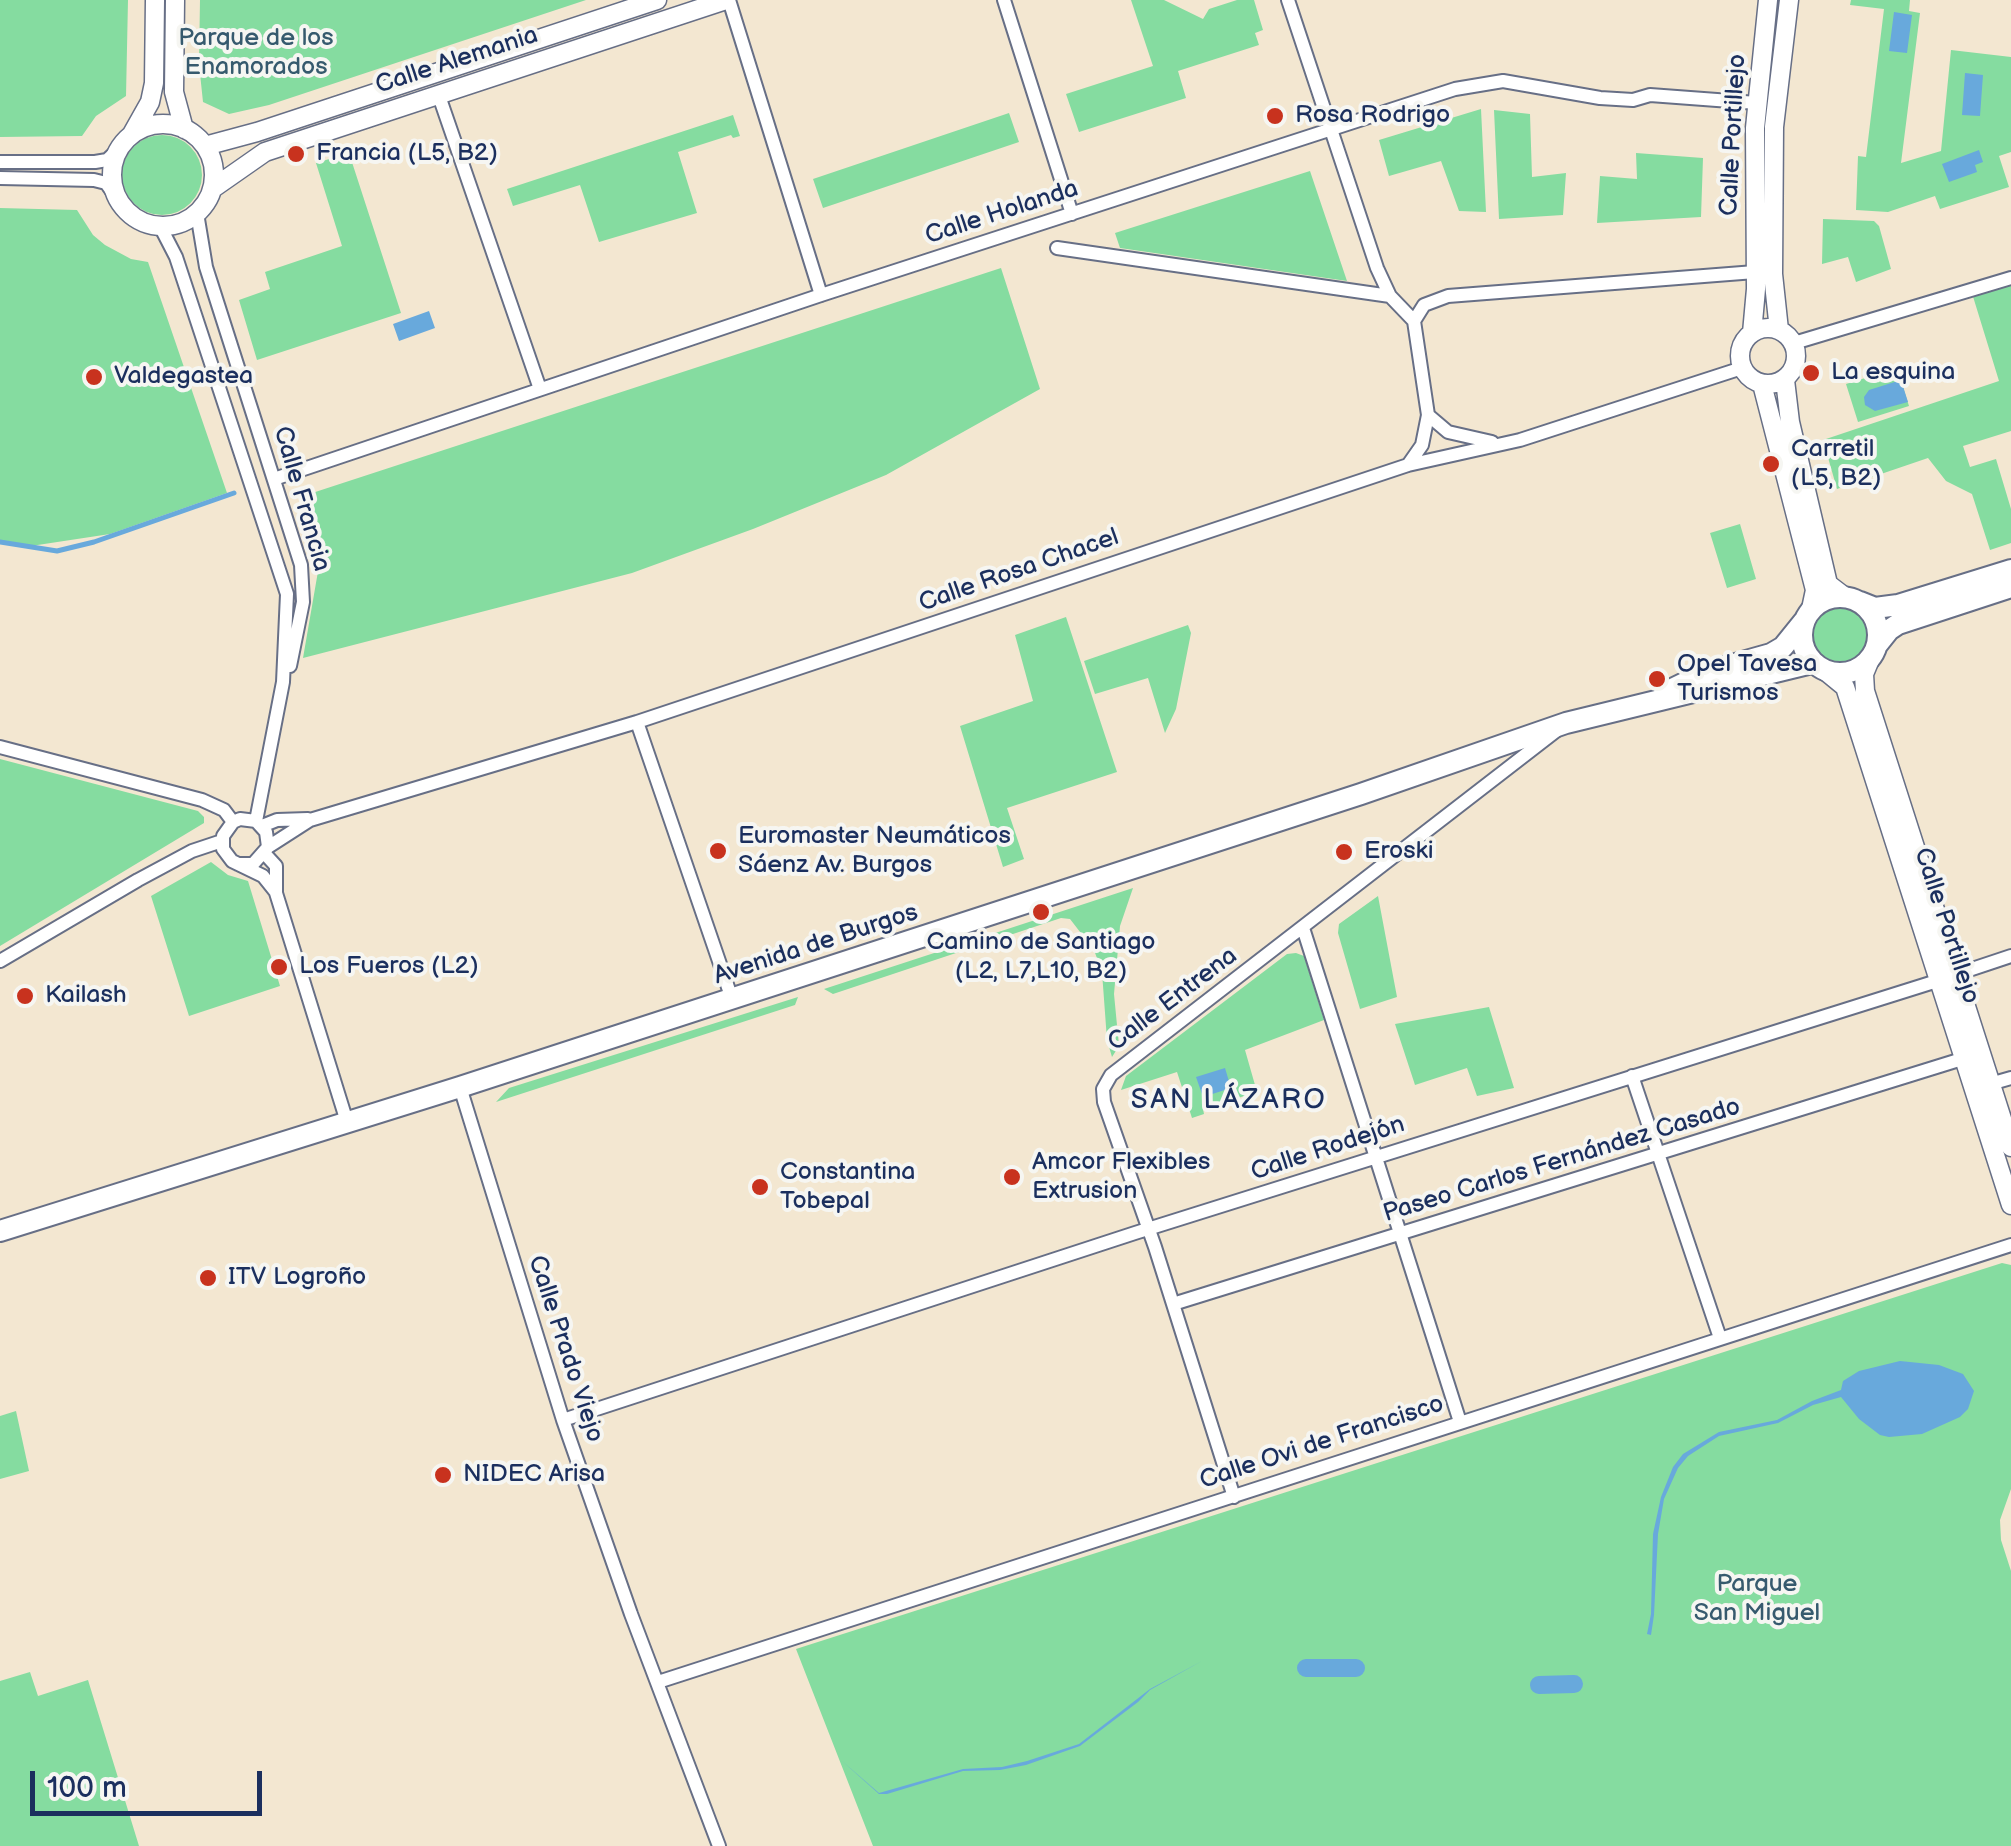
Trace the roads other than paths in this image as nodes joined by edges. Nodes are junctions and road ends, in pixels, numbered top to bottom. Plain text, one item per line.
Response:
1 (155, 0) edge
2 (175, 0) edge
3 (657, 0) edge
4 (728, 0) edge
5 (1004, 0) edge
6 (1288, 0) edge
7 (1768, 0) edge
8 (1789, 0) edge
9 (438, 92) junction
10 (1757, 103) junction
11 (1330, 128) junction
12 (184, 129) junction
13 (125, 142) junction
14 (204, 146) junction
15 (0, 162) edge
16 (0, 178) edge
17 (212, 189) junction
18 (123, 207) junction
19 (198, 213) junction
20 (1072, 214) junction
21 (160, 226) junction
22 (1057, 248) dead end
23 (1755, 272) junction
24 (2011, 278) edge
25 (821, 295) junction
26 (1390, 296) junction
27 (1414, 321) junction
28 (1780, 330) junction
29 (1752, 333) junction
30 (1794, 343) junction
31 (1742, 368) junction
32 (1784, 380) junction
33 (1762, 384) junction
34 (540, 388) junction
35 (1428, 415) junction
36 (1520, 440) junction
37 (1408, 465) junction
38 (274, 479) junction
39 (2011, 570) edge
40 (2011, 587) edge
41 (1851, 599) junction
42 (1808, 615) junction
43 (1874, 651) junction
44 (1817, 666) junction
45 (283, 682) junction
46 (1646, 702) junction
47 (636, 722) junction
48 (1566, 724) junction
49 (0, 747) edge
50 (264, 779) junction
51 (202, 800) junction
52 (310, 820) junction
53 (237, 821) junction
54 (259, 823) junction
55 (222, 838) junction
56 (266, 851) junction
57 (238, 864) junction
58 (276, 893) junction
59 (1304, 928) junction
60 (2011, 956) edge
61 (0, 961) edge
62 (1945, 978) junction
63 (732, 999) junction
64 (1962, 1058) junction
65 (1632, 1076) junction
66 (2011, 1078) edge
67 (1990, 1084) junction
68 (460, 1087) junction
69 (348, 1122) junction
70 (2011, 1147) edge
71 (1658, 1155) junction
72 (1375, 1158) junction
73 (2011, 1206) edge
74 (0, 1230) edge
75 (1148, 1230) junction
76 (1400, 1235) junction
77 (2006, 1247) edge
78 (1173, 1304) junction
79 (1720, 1338) junction
80 (563, 1420) junction
81 (1460, 1422) junction
82 (1234, 1497) junction
83 (658, 1682) junction
84 (718, 1846) edge

1 - 13 main road
2 - 12 main road
3 - 14 main road, Calle Alemania
4 - 9 main road, Calle Alemania
4 - 25 street
5 - 20 street
6 - 11 street
7 - 10 main road, Calle Portillejo
8 - 28 main road, Calle Portillejo
9 - 17 main road, Calle Alemania
9 - 34 street
10 - 11 street, Calle Holanda
10 - 23 main road, Calle Portillejo
11 - 20 street, Calle Holanda
11 - 26 street
12 - 13 main road
12 - 14 main road
13 - 15 street
13 - 18 main road
14 - 17 main road
16 - 18 street
17 - 19 main road
18 - 21 main road
19 - 21 main road
19 - 38 street, Calle Francia
20 - 25 street, Calle Holanda
21 - 45 street, Calle Francia
22 - 26 street
23 - 27 street
23 - 29 main road, Calle Portillejo
24 - 30 street
25 - 34 street, Calle Holanda
26 - 27 street
27 - 35 street
28 - 29 main road
28 - 30 main road
29 - 31 main road
30 - 32 main road
31 - 33 main road
31 - 36 street, Calle Rosa Chacel
32 - 33 main road
32 - 41 main road
33 - 42 main road
34 - 38 street, Calle Holanda
35 - 36 street
35 - 37 street
36 - 37 street, Calle Rosa Chacel
37 - 47 street, Calle Rosa Chacel
38 - 45 street, Calle Francia
39 - 41 main road
40 - 43 main road
41 - 42 main road
41 - 43 main road
42 - 44 main road
42 - 46 main road, Avenida de Burgos
43 - 44 main road
43 - 62 main road, Calle Portillejo
44 - 46 main road, Avenida de Burgos
44 - 62 main road, Calle Portillejo
45 - 50 street, Calle Francia
46 - 48 main road, Avenida de Burgos
47 - 52 street, Calle Rosa Chacel
47 - 63 street
48 - 59 street, Calle Entrena
48 - 63 main road, Avenida de Burgos
49 - 51 street
50 - 53 street, Calle Francia
50 - 54 street, Calle Francia
51 - 53 street
51 - 55 street
52 - 54 street, Calle Rosa Chacel
52 - 56 street, Calle Rosa Chacel
53 - 54 street
53 - 55 street
54 - 56 street
55 - 57 street
55 - 61 street
56 - 57 street
56 - 58 street
57 - 58 street
58 - 69 street
59 - 72 street
59 - 75 street, Calle Entrena
60 - 62 street, Calle Rodejón
62 - 64 main road, Calle Portillejo
62 - 65 street, Calle Rodejón
62 - 67 main road, Calle Portillejo
63 - 68 main road, Avenida de Burgos
64 - 71 street, Paseo Carlos Fernández Casado
64 - 73 main road, Calle Portillejo
65 - 71 street
65 - 72 street, Calle Rodejón
66 - 67 street
67 - 70 main road, Calle Portillejo
68 - 69 main road, Avenida de Burgos
68 - 80 street, Calle Prado Viejo
69 - 74 main road, Avenida de Burgos
71 - 76 street, Paseo Carlos Fernández Casado
71 - 79 street
72 - 75 street, Calle Rodejón
72 - 76 street
75 - 78 street, Calle Entrena
75 - 80 street, Calle Rodejón
76 - 78 street, Paseo Carlos Fernández Casado
76 - 81 street
77 - 79 street, Calle Ovi de Francisco
78 - 82 street, Calle Entrena
79 - 81 street, Calle Ovi de Francisco
80 - 83 street, Calle Prado Viejo
81 - 82 street, Calle Ovi de Francisco
82 - 83 street, Calle Ovi de Francisco
83 - 84 street, Calle Prado Viejo

